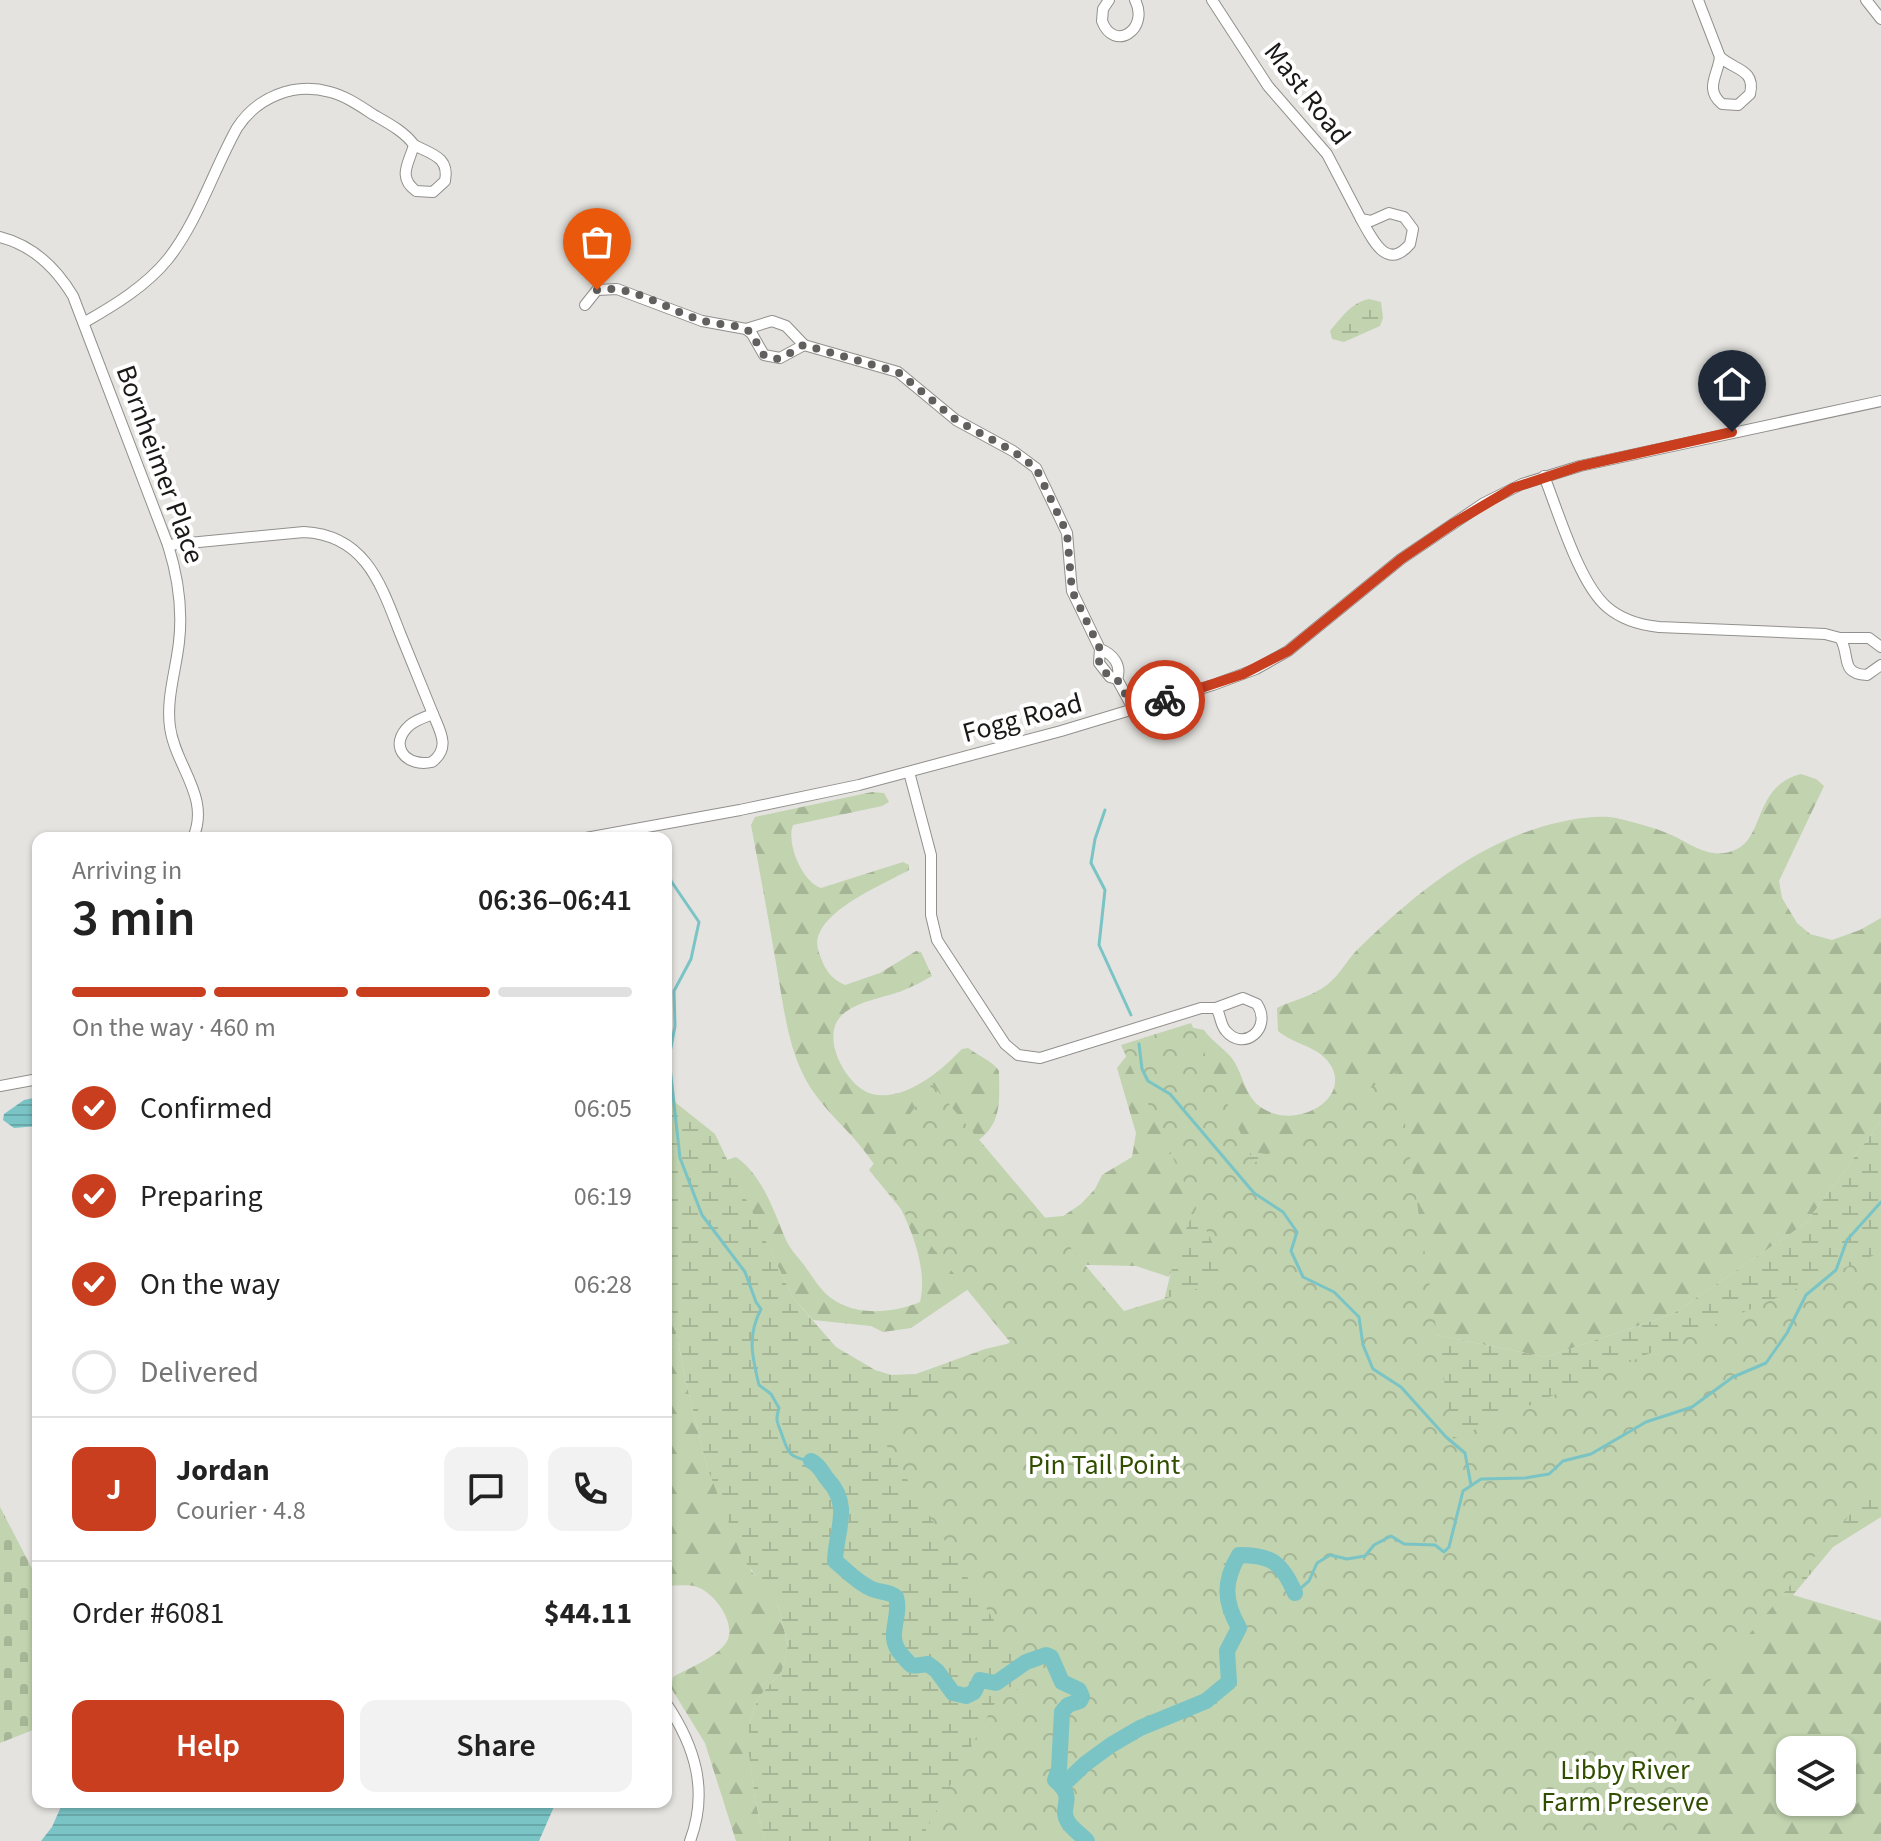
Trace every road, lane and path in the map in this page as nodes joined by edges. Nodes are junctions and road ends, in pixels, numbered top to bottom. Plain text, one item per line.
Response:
1 (1109, 0) edge
2 (1135, 0) edge
3 (1212, 0) edge
4 (1698, 0) edge
5 (1866, 0) edge
6 (1881, 19) edge
7 (1720, 57) junction
8 (414, 145) junction
9 (1361, 219) junction
10 (0, 237) edge
11 (585, 305) dead end
12 (85, 322) junction
13 (746, 329) junction
14 (804, 345) junction
15 (1881, 401) edge
16 (1544, 476) junction
17 (168, 545) junction
18 (1840, 638) junction
19 (1881, 647) edge
20 (1881, 665) edge
21 (1134, 710) junction
22 (433, 714) junction
23 (909, 772) junction
24 (195, 832) edge
25 (619, 832) edge
26 (1216, 1008) junction
27 (32, 1080) edge
28 (0, 1086) edge
29 (672, 1712) edge
30 (690, 1841) edge

1 - 2 street
3 - 9 street, Mast Road
4 - 7 street
5 - 6 street
7 - 7 street
8 - 8 street
8 - 12 street
9 - 9 street, Mast Road
10 - 12 street, Bornheimer Place
11 - 13 street
12 - 17 street, Bornheimer Place
13 - 14 street
13 - 14 street
14 - 21 street
15 - 16 street, Fogg Road
16 - 18 street
16 - 21 street, Fogg Road
17 - 22 street
17 - 24 street, Bornheimer Place
18 - 19 street
18 - 20 street
21 - 23 street, Fogg Road
22 - 22 street
23 - 25 street, Fogg Road
23 - 26 street
26 - 26 street
27 - 28 street
29 - 30 street

